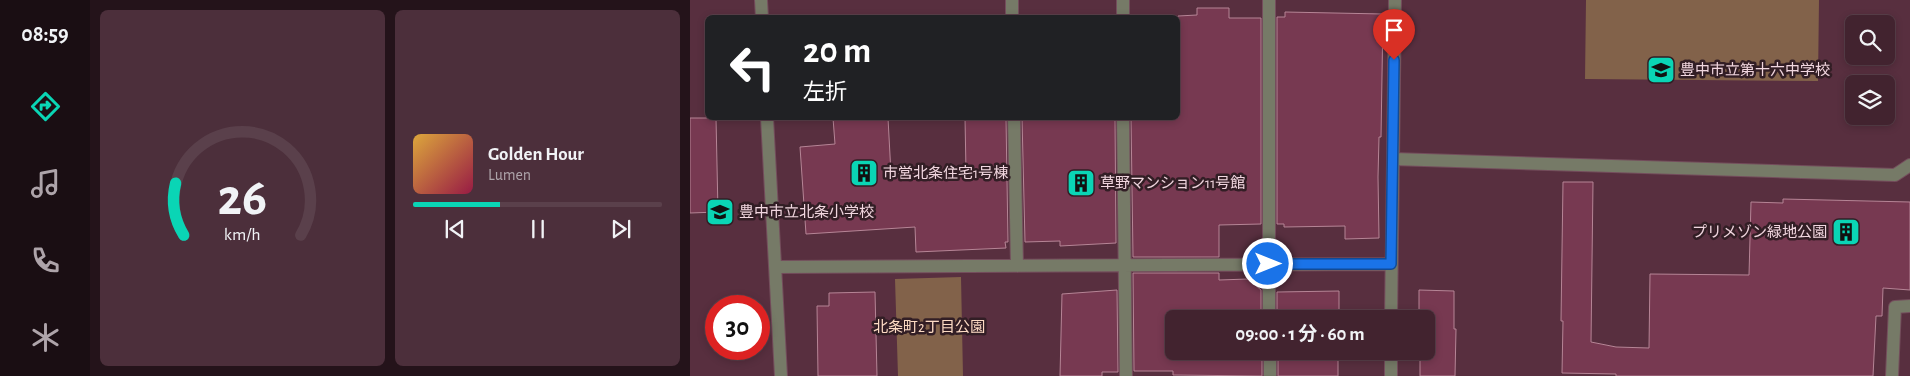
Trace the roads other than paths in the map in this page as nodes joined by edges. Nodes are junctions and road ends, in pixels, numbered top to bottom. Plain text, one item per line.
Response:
1 (761, 0) edge
2 (1012, 0) edge
3 (1123, 0) edge
4 (1270, 0) edge
5 (1395, 0) edge
6 (762, 15) edge
7 (1012, 15) edge
8 (1123, 15) edge
9 (767, 120) edge
10 (1014, 120) edge
11 (1123, 120) edge
12 (1393, 159) junction
13 (1910, 165) edge
14 (1268, 264) junction
15 (1391, 264) junction
16 (1124, 265) junction
17 (1017, 266) junction
18 (774, 267) junction
19 (1910, 306) edge
20 (1269, 310) edge
21 (1391, 310) edge
22 (1270, 360) edge
23 (1391, 360) edge
24 (781, 376) edge
25 (1126, 376) edge
26 (1270, 376) edge
27 (1391, 376) edge
28 (1892, 376) edge

1 - 6 street
2 - 7 street
3 - 8 street
4 - 14 street
5 - 12 street
9 - 18 street
10 - 17 street
11 - 16 street
12 - 13 street
12 - 15 street
14 - 15 street
14 - 16 street
14 - 20 street
15 - 21 street
16 - 17 street
16 - 25 street
17 - 18 street
18 - 24 street
19 - 28 street
22 - 26 street
23 - 27 street

